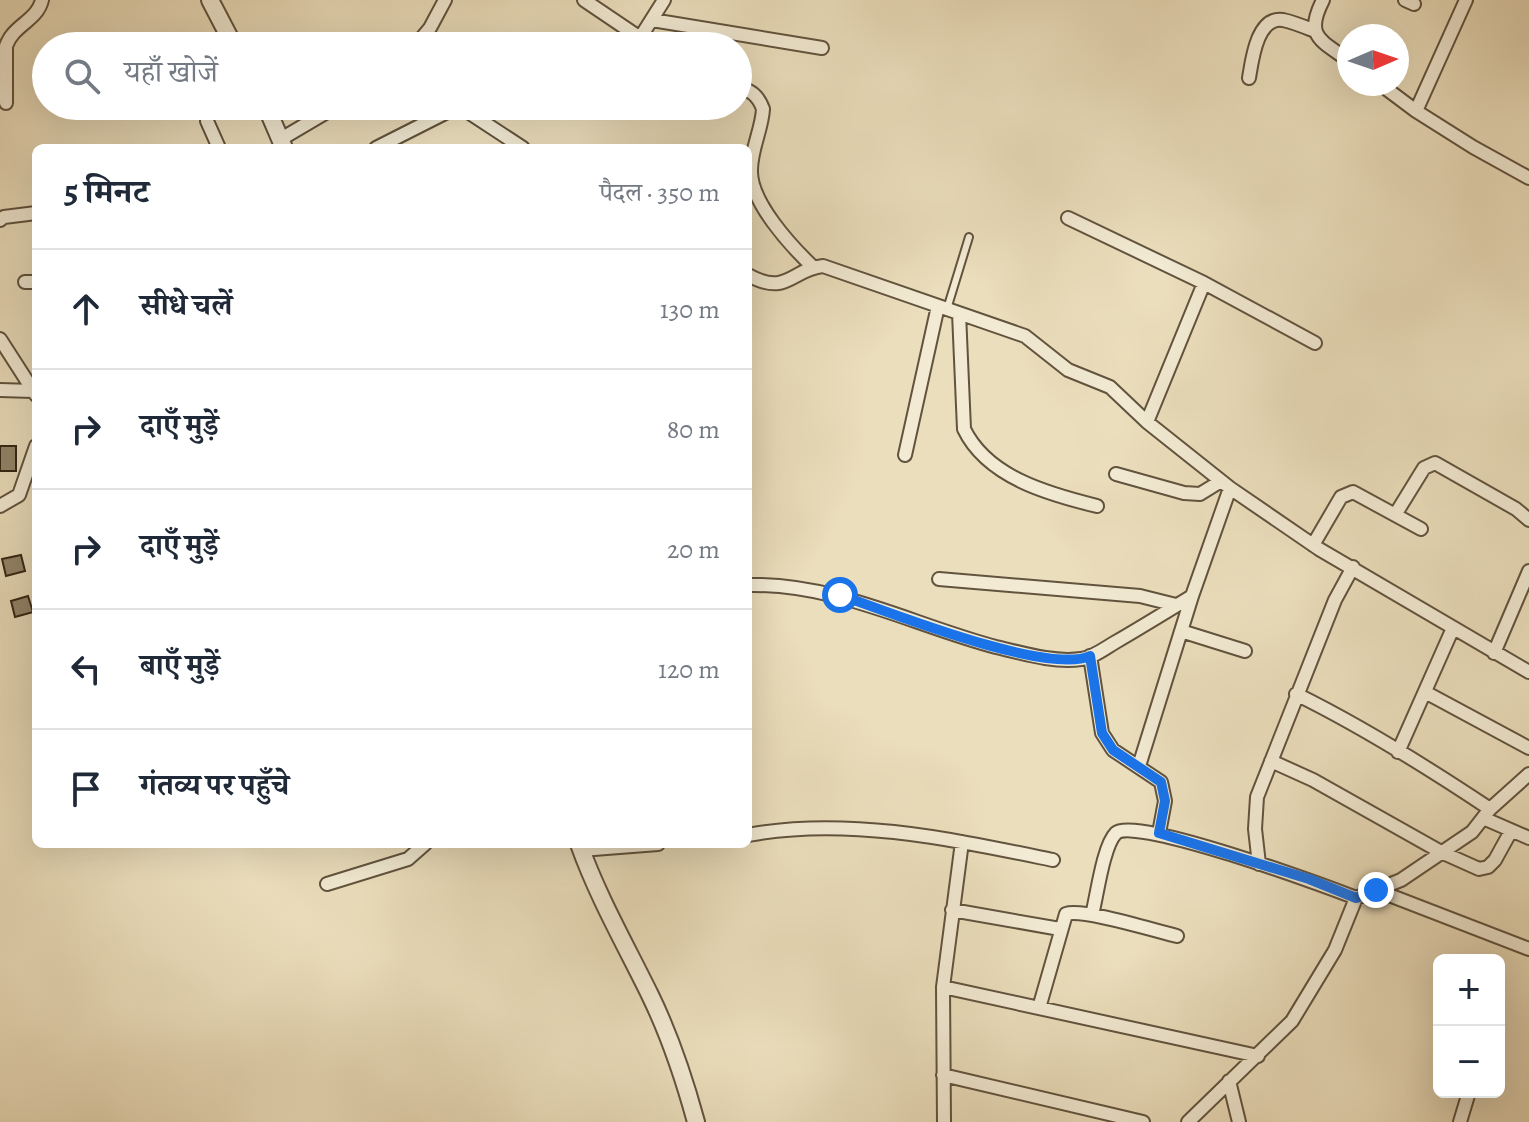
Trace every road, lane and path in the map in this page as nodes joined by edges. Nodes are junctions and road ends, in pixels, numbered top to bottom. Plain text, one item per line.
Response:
1 (42, 0) edge
2 (210, 0) edge
3 (445, 0) edge
4 (584, 0) edge
5 (664, 0) edge
6 (1323, 0) edge
7 (1466, 0) edge
8 (602, 6) edge
9 (652, 20) junction
10 (1315, 31) junction
11 (227, 32) edge
12 (427, 32) edge
13 (633, 32) edge
14 (644, 32) edge
15 (725, 32) edge
16 (752, 36) edge
17 (822, 48) dead end
18 (1337, 52) edge
19 (1249, 78) dead end
20 (752, 93) edge
21 (1396, 96) edge
22 (6, 103) dead end
23 (1416, 111) junction
24 (207, 120) edge
25 (272, 120) edge
26 (317, 120) edge
27 (431, 120) edge
28 (480, 120) edge
29 (217, 144) edge
30 (282, 144) edge
31 (384, 144) edge
32 (517, 144) edge
33 (752, 162) edge
34 (1529, 178) edge
35 (752, 180) edge
36 (32, 214) edge
37 (1068, 218) dead end
38 (0, 220) edge
39 (969, 237) dead end
40 (813, 267) junction
41 (752, 277) edge
42 (1204, 283) junction
43 (948, 309) junction
44 (0, 339) edge
45 (1315, 343) dead end
46 (0, 390) edge
47 (32, 390) edge
48 (32, 393) edge
49 (1147, 422) junction
50 (905, 455) dead end
51 (32, 458) edge
52 (1116, 474) dead end
53 (1225, 484) junction
54 (0, 506) edge
55 (1097, 506) dead end
56 (1395, 515) junction
57 (1529, 520) edge
58 (1421, 529) dead end
59 (1313, 545) junction
60 (1353, 567) junction
61 (1529, 571) edge
62 (939, 579) dead end
63 (752, 585) edge
64 (1192, 596) junction
65 (1176, 605) junction
66 (1453, 628) junction
67 (1181, 631) junction
68 (1245, 651) dead end
69 (1494, 653) junction
70 (1090, 656) junction
71 (1529, 672) edge
72 (1425, 692) junction
73 (1296, 694) junction
74 (1529, 748) edge
75 (1398, 752) junction
76 (1271, 761) junction
77 (1139, 766) junction
78 (1529, 774) edge
79 (1486, 814) junction
80 (1511, 831) junction
81 (1159, 833) junction
82 (752, 834) edge
83 (1529, 838) edge
84 (962, 842) junction
85 (420, 848) edge
86 (580, 848) edge
87 (1441, 852) junction
88 (1053, 860) dead end
89 (1259, 864) junction
90 (327, 884) dead end
91 (1376, 890) junction
92 (1356, 898) junction
93 (952, 910) junction
94 (1092, 915) junction
95 (1060, 929) junction
96 (1177, 936) dead end
97 (1529, 949) edge
98 (943, 987) junction
99 (1039, 1008) junction
100 (1258, 1056) junction
101 (943, 1075) junction
102 (1229, 1081) junction
103 (1467, 1098) edge
104 (696, 1122) edge
105 (944, 1122) edge
106 (1143, 1122) edge
107 (1188, 1122) edge
108 (1239, 1122) edge
109 (1460, 1122) edge

1 - 22 street
2 - 11 street
3 - 12 street
4 - 8 street
5 - 9 street
6 - 10 street
7 - 23 street
8 - 13 street
9 - 14 street
9 - 15 street
10 - 18 street
10 - 19 street
16 - 17 street
20 - 33 street
21 - 23 street
23 - 34 street
24 - 29 street
25 - 30 street
26 - 30 street
27 - 31 street
28 - 32 street
35 - 40 street
36 - 38 street
37 - 42 street
39 - 43 lane
40 - 41 street
40 - 43 street
42 - 45 street
42 - 49 street
43 - 49 street
43 - 50 street
43 - 55 street
44 - 47 street
46 - 48 street
49 - 53 street
51 - 54 street
52 - 53 street
53 - 59 street
53 - 64 street
56 - 57 street
56 - 58 street
56 - 59 street
59 - 60 street
60 - 66 street
60 - 73 street
61 - 69 street
62 - 65 street
63 - 70 street
64 - 65 street
64 - 67 street
65 - 70 street
66 - 69 street
66 - 72 street
67 - 68 street
67 - 77 street
69 - 71 street
70 - 77 street
72 - 74 street
72 - 75 street
73 - 75 street
73 - 76 street
75 - 79 street
76 - 87 street
76 - 89 street
77 - 81 street
78 - 79 street
79 - 80 street
79 - 87 street
80 - 83 street
80 - 87 street
81 - 89 street
81 - 94 street
82 - 84 street
84 - 88 street
84 - 93 street
85 - 90 street
86 - 104 street
87 - 91 street
89 - 92 street
91 - 92 street
91 - 97 street
92 - 100 street
93 - 95 street
93 - 98 street
94 - 95 street
94 - 96 street
95 - 99 street
98 - 99 street
98 - 101 street
99 - 100 street
100 - 102 street
101 - 105 street
101 - 106 street
102 - 107 street
102 - 108 street
103 - 109 street

